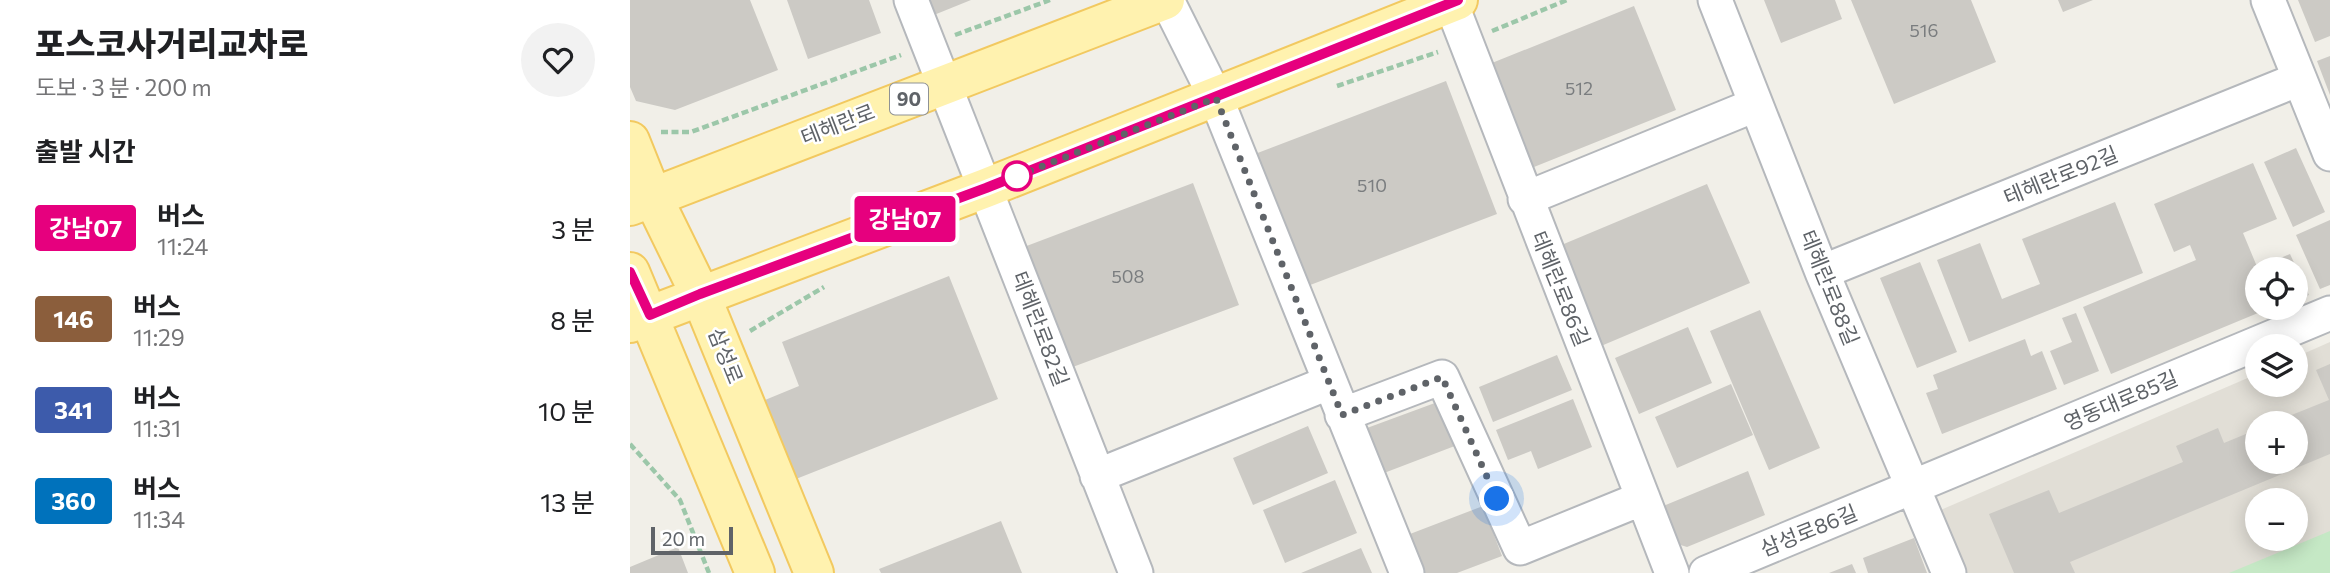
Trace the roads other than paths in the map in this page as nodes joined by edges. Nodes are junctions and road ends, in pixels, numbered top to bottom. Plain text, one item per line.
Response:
1 (911, 0) edge
2 (1166, 0) edge
3 (1715, 0) edge
4 (2267, 0) edge
5 (1454, 2) edge
6 (2299, 79) junction
7 (946, 85) junction
8 (1216, 98) junction
9 (1755, 106) junction
10 (641, 137) edge
11 (2330, 154) edge
12 (986, 188) junction
13 (1525, 199) junction
14 (641, 201) edge
15 (630, 272) edge
16 (1822, 272) junction
17 (700, 294) junction
18 (2330, 313) edge
19 (640, 319) edge
20 (1328, 383) junction
21 (1342, 415) junction
22 (1097, 476) junction
23 (1912, 489) junction
24 (1643, 498) junction
25 (755, 573) edge
26 (814, 573) edge
27 (1136, 573) edge
28 (1407, 573) edge
29 (1672, 573) edge
30 (1706, 573) edge
31 (1949, 573) edge

1 - 7 street, 테헤란로82길
2 - 7 main road, 테헤란로 / 90
2 - 8 street
3 - 9 street, 테헤란로88길
4 - 6 street
5 - 8 main road
5 - 13 street, 테헤란로86길
6 - 11 street
6 - 16 street, 테헤란로92길
7 - 12 street, 테헤란로82길
7 - 14 main road, 테헤란로 / 90
8 - 12 main road
8 - 20 street
9 - 13 street
9 - 16 street, 테헤란로88길
10 - 14 main road, 삼성로
12 - 17 main road
12 - 22 street, 테헤란로82길
13 - 24 street, 테헤란로86길
14 - 17 main road, 삼성로
15 - 19 main road
16 - 23 street, 테헤란로88길
17 - 19 main road
17 - 26 main road, 삼성로
18 - 23 street, 영동대로85길
19 - 25 main road
20 - 21 street
20 - 22 street
21 - 24 street
21 - 28 street
22 - 27 street, 테헤란로82길
23 - 30 street, 삼성로86길
23 - 31 street, 테헤란로88길
24 - 29 street, 테헤란로86길

